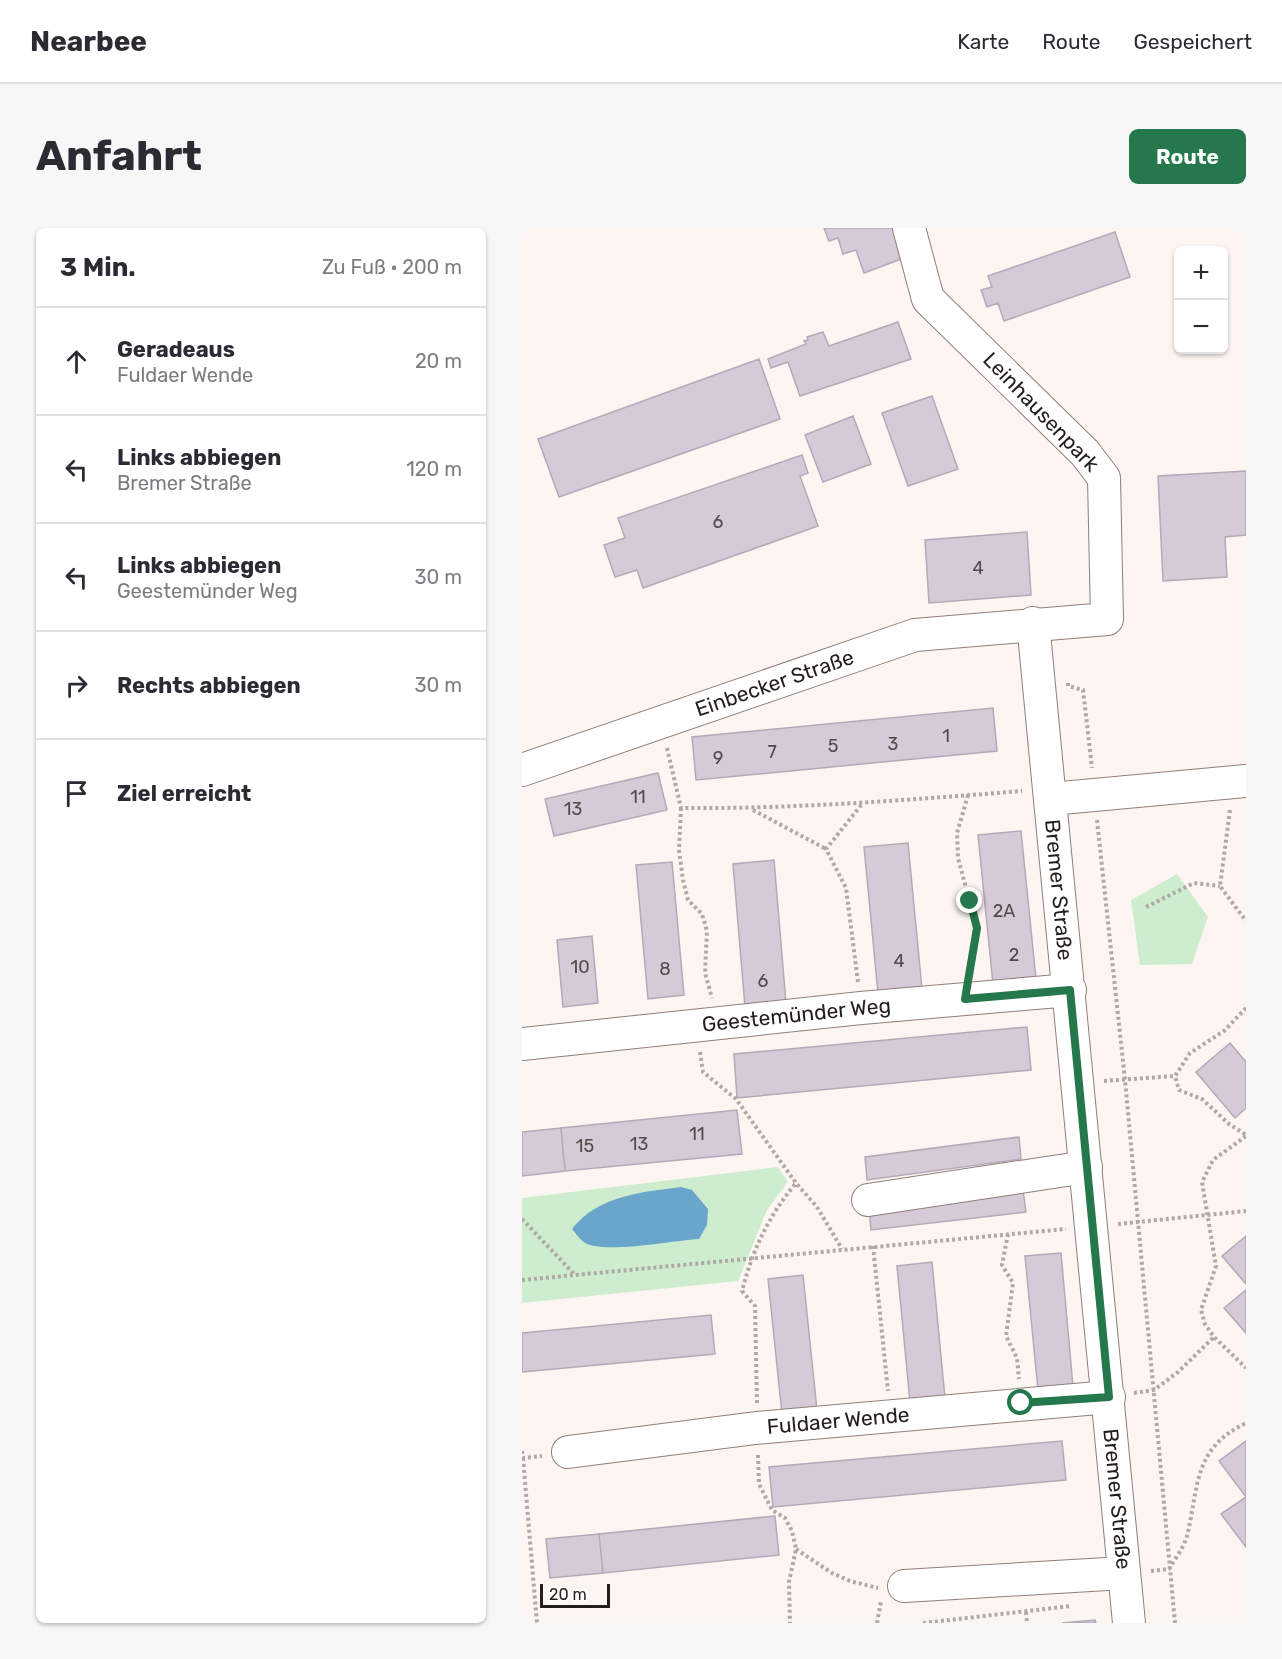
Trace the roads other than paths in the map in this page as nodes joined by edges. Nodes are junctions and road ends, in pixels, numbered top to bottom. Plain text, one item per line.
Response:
1 (909, 228) edge
2 (1034, 623) junction
3 (522, 770) edge
4 (1240, 782) edge
5 (1050, 794) junction
6 (1070, 990) junction
7 (522, 1044) edge
8 (1086, 1167) junction
9 (868, 1200) dead end
10 (1109, 1397) junction
11 (568, 1452) dead end
12 (1124, 1573) junction
13 (904, 1586) dead end
14 (1129, 1623) edge

1 - 2 street, Leinhausenpark
2 - 3 street, Einbecker Straße
2 - 5 street, Bremer Straße
4 - 5 street
5 - 6 street, Bremer Straße
6 - 7 street, Geestemünder Weg
6 - 8 street, Bremer Straße
8 - 9 street
8 - 10 street, Bremer Straße
10 - 11 street, Fuldaer Wende
10 - 12 street, Bremer Straße
12 - 13 street
12 - 14 street, Bremer Straße

